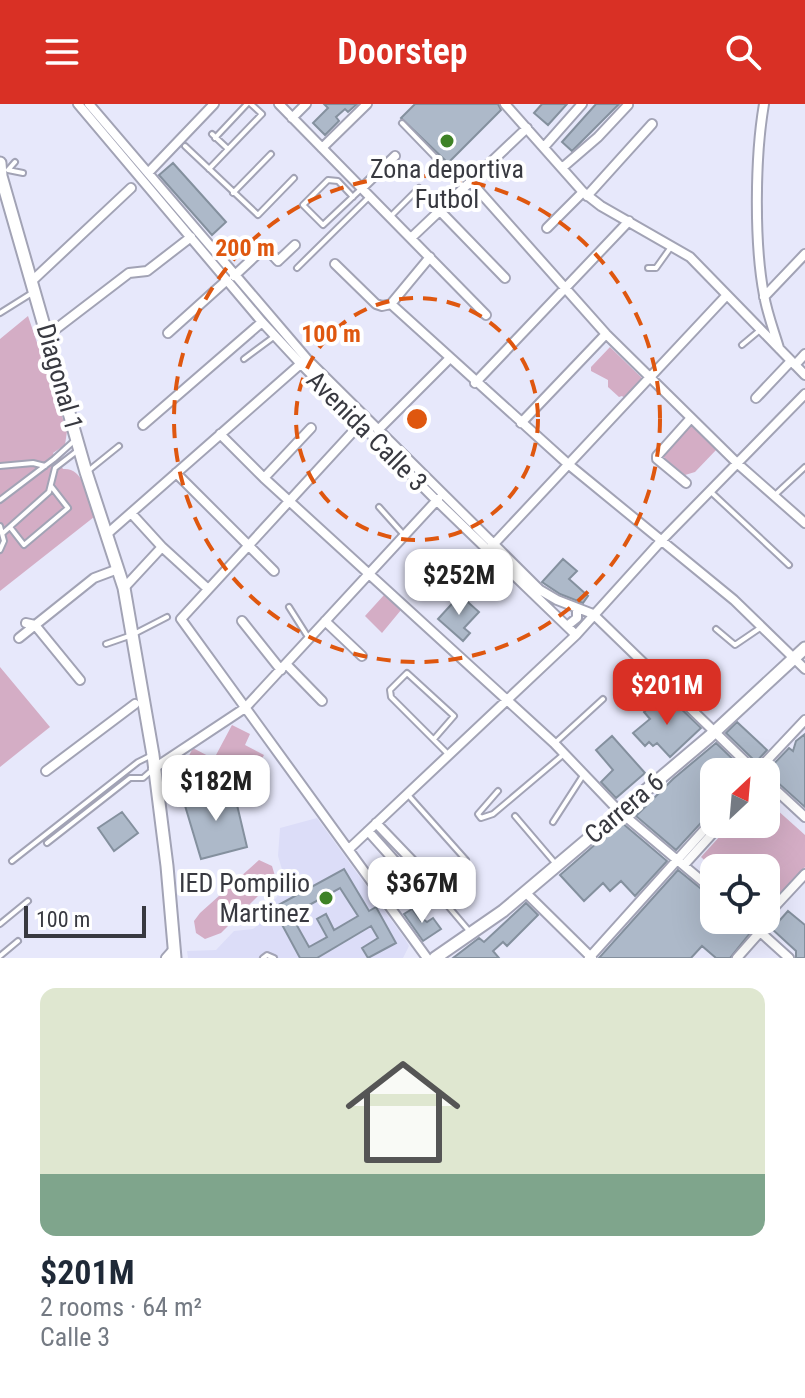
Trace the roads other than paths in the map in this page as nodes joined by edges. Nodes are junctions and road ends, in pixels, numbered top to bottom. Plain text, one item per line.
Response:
1 (78, 104) edge
2 (89, 104) edge
3 (214, 104) edge
4 (249, 104) edge
5 (279, 104) edge
6 (306, 104) edge
7 (367, 104) edge
8 (505, 104) edge
9 (582, 104) edge
10 (764, 104) edge
11 (628, 105) edge
12 (292, 118) junction
13 (402, 123) dead end
14 (652, 124) dead end
15 (527, 128) junction
16 (182, 143) junction
17 (544, 147) junction
18 (322, 148) junction
19 (228, 149) junction
20 (271, 154) dead end
21 (395, 156) dead end
22 (15, 162) dead end
23 (562, 168) junction
24 (209, 169) junction
25 (2, 170) edge
26 (23, 173) dead end
27 (148, 173) junction
28 (294, 178) dead end
29 (467, 184) junction
30 (131, 188) dead end
31 (362, 188) junction
32 (419, 188) dead end
33 (233, 193) junction
34 (585, 194) junction
35 (370, 196) junction
36 (353, 197) junction
37 (440, 211) junction
38 (390, 217) junction
39 (629, 221) junction
40 (547, 228) dead end
41 (191, 237) junction
42 (411, 238) junction
43 (295, 245) dead end
44 (673, 246) junction
45 (805, 254) edge
46 (430, 257) junction
47 (335, 264) dead end
48 (297, 268) dead end
49 (648, 268) dead end
50 (231, 278) junction
51 (505, 278) dead end
52 (34, 285) junction
53 (564, 290) junction
54 (726, 296) junction
55 (764, 297) junction
56 (391, 304) junction
57 (0, 313) edge
58 (486, 315) dead end
59 (262, 322) junction
60 (760, 330) junction
61 (168, 333) dead end
62 (606, 334) junction
63 (48, 335) junction
64 (275, 336) junction
65 (742, 345) dead end
66 (779, 350) junction
67 (805, 354) edge
68 (244, 359) dead end
69 (449, 359) junction
70 (304, 361) junction
71 (799, 366) edge
72 (649, 377) junction
73 (475, 383) junction
74 (805, 394) edge
75 (756, 398) dead end
76 (691, 418) junction
77 (521, 423) junction
78 (360, 424) junction
79 (143, 425) dead end
80 (311, 428) dead end
81 (378, 430) junction
82 (220, 434) junction
83 (78, 443) junction
84 (119, 446) dead end
85 (51, 462) junction
86 (568, 464) junction
87 (738, 464) junction
88 (0, 466) edge
89 (45, 466) junction
90 (805, 467) edge
91 (55, 468) junction
92 (86, 472) junction
93 (176, 473) junction
94 (264, 478) junction
95 (686, 483) dead end
96 (51, 486) junction
97 (711, 492) junction
98 (774, 496) junction
99 (440, 497) junction
100 (0, 500) edge
101 (289, 501) junction
102 (379, 507) dead end
103 (131, 513) junction
104 (805, 523) edge
105 (0, 526) edge
106 (10, 527) junction
107 (3, 533) junction
108 (107, 534) junction
109 (404, 535) junction
110 (661, 541) junction
111 (248, 546) junction
112 (162, 547) junction
113 (491, 547) junction
114 (0, 550) edge
115 (789, 565) dead end
116 (118, 569) junction
117 (274, 571) dead end
118 (369, 573) junction
119 (124, 588) junction
120 (208, 589) junction
121 (289, 607) dead end
122 (577, 609) junction
123 (593, 614) junction
124 (167, 617) dead end
125 (242, 621) dead end
126 (325, 621) junction
127 (31, 624) junction
128 (567, 626) junction
129 (762, 627) junction
130 (716, 629) dead end
131 (132, 635) junction
132 (576, 635) junction
133 (19, 638) dead end
134 (309, 639) junction
135 (106, 644) dead end
136 (805, 648) edge
137 (362, 656) dead end
138 (794, 658) junction
139 (283, 667) junction
140 (805, 669) edge
141 (80, 680) dead end
142 (603, 699) dead end
143 (322, 701) dead end
144 (506, 701) junction
145 (139, 703) junction
146 (245, 708) junction
147 (805, 720) edge
148 (713, 733) junction
149 (434, 739) junction
150 (554, 743) junction
151 (564, 754) junction
152 (153, 755) junction
153 (449, 755) junction
154 (741, 758) edge
155 (769, 758) edge
156 (153, 769) junction
157 (46, 771) dead end
158 (584, 774) junction
159 (498, 791) dead end
160 (407, 794) junction
161 (780, 794) edge
162 (619, 811) junction
163 (515, 816) dead end
164 (805, 817) edge
165 (553, 822) dead end
166 (376, 823) junction
167 (368, 831) junction
168 (700, 837) edge
169 (706, 838) edge
170 (47, 843) dead end
171 (349, 849) junction
172 (466, 860) dead end
173 (12, 861) dead end
174 (681, 862) junction
175 (557, 865) junction
176 (421, 870) dead end
177 (805, 874) edge
178 (700, 879) edge
179 (443, 884) dead end
180 (419, 888) dead end
181 (525, 892) junction
182 (28, 901) dead end
183 (780, 901) edge
184 (0, 924) edge
185 (472, 934) junction
186 (755, 934) edge
187 (762, 934) edge
188 (18, 941) dead end
189 (172, 955) edge
190 (0, 956) edge
191 (590, 957) edge
192 (263, 958) edge
193 (274, 958) edge
194 (427, 958) edge
195 (435, 958) edge
196 (737, 958) edge
197 (789, 958) edge

1 - 41 street, Avenida Calle 3
2 - 27 street, Avenida Calle 3
3 - 16 street
4 - 19 lane
4 - 19 lane
5 - 12 street
6 - 12 street
7 - 18 street
8 - 15 street
9 - 17 street
10 - 55 street
11 - 23 street
12 - 18 street
13 - 29 lane
14 - 34 street
15 - 17 street
15 - 29 street
16 - 24 lane
16 - 27 street
17 - 23 street
18 - 31 street
19 - 24 lane
20 - 33 lane
21 - 31 street
22 - 25 lane
23 - 34 street
24 - 33 lane
25 - 26 lane
25 - 52 main road, Diagonal 1
27 - 50 street, Avenida Calle 3
28 - 33 lane
29 - 37 street
29 - 53 street
30 - 52 street
31 - 35 street
31 - 36 lane
32 - 38 lane
34 - 39 street
34 - 40 street
35 - 38 street
35 - 48 lane
36 - 36 lane
37 - 42 street
37 - 51 street
38 - 42 street
39 - 44 street
39 - 53 street
41 - 50 street, Avenida Calle 3
41 - 63 street
42 - 46 street
43 - 50 street
44 - 49 lane
44 - 54 street
45 - 55 street
46 - 56 street
46 - 58 street
47 - 56 street
50 - 59 street, Avenida Calle 3
50 - 61 street
50 - 70 street, Avenida Calle 3
52 - 57 lane
52 - 63 main road, Diagonal 1
53 - 62 street
53 - 73 street
54 - 60 street
54 - 72 street
55 - 66 street
56 - 69 street
59 - 64 street, Avenida Calle 3
59 - 79 street
60 - 65 lane
60 - 66 street
62 - 72 street
62 - 77 street
63 - 83 main road, Diagonal 1
64 - 68 lane
64 - 70 street, Avenida Calle 3
66 - 71 street
67 - 71 street
69 - 73 street
69 - 81 street
70 - 78 street, Avenida Calle 3
70 - 81 street, Avenida Calle 3
70 - 82 street
71 - 75 street
72 - 76 street
72 - 86 street
73 - 77 street
74 - 87 street
76 - 87 street
76 - 95 street
77 - 86 street
78 - 99 street, Avenida Calle 3
78 - 101 street
80 - 94 street
81 - 99 street, Avenida Calle 3
82 - 93 street
82 - 94 street
83 - 85 lane
83 - 91 lane
83 - 92 main road, Diagonal 1
84 - 92 lane
85 - 89 lane
85 - 91 lane
86 - 110 street
86 - 113 street
87 - 97 street
87 - 98 street
88 - 89 lane
89 - 100 lane
90 - 98 lane
91 - 96 lane
92 - 108 main road, Diagonal 1
93 - 103 street
93 - 111 street
94 - 101 street
96 - 106 lane
96 - 106 lane
97 - 110 street
97 - 115 lane
98 - 104 street
99 - 109 street
99 - 113 street, Avenida Calle 3
101 - 111 street
101 - 118 street
102 - 109 lane
103 - 108 street
103 - 112 street
105 - 107 lane
106 - 107 lane
107 - 114 lane
108 - 116 main road, Diagonal 1
109 - 118 street
110 - 123 street
110 - 129 street
111 - 117 street
111 - 120 street
112 - 119 street
112 - 120 street
113 - 122 street, Avenida Calle 3
113 - 128 street, Avenida Calle 3
116 - 119 main road, Diagonal 1
116 - 127 street
118 - 126 street
118 - 144 street
119 - 131 main road, Diagonal 1
120 - 146 street
121 - 134 lane
122 - 123 street, Avenida Calle 3
122 - 128 street
123 - 132 street
123 - 148 street
124 - 131 lane
125 - 139 street
126 - 134 street
126 - 137 street
127 - 133 street
127 - 141 street
128 - 132 street, Avenida Calle 3
129 - 130 lane
129 - 138 street
131 - 135 lane
131 - 145 main road, Diagonal 1
132 - 144 street
134 - 139 street
136 - 138 main road, Carrera 6
138 - 140 street
138 - 148 main road, Carrera 6
139 - 143 street
139 - 146 street
142 - 150 lane
144 - 150 street
144 - 153 street
145 - 152 main road, Diagonal 1
145 - 157 street
146 - 156 street
146 - 171 street
147 - 155 street
148 - 154 street
148 - 162 main road, Carrera 6
149 - 149 lane
149 - 153 lane
150 - 151 street
151 - 158 street
151 - 159 lane
152 - 156 main road, Diagonal 1
152 - 173 lane
153 - 160 street
156 - 170 lane
156 - 189 main road, Diagonal 1
158 - 162 street
158 - 165 lane
160 - 166 street
160 - 172 lane
161 - 164 street
162 - 174 street
162 - 175 main road, Carrera 6
163 - 175 lane
166 - 167 street
166 - 176 street
167 - 171 street
167 - 180 street
168 - 174 street
169 - 174 street
171 - 194 street
174 - 178 street
174 - 191 street
175 - 181 main road, Carrera 6
177 - 183 street
179 - 185 lane
181 - 185 main road, Carrera 6
181 - 191 street
182 - 184 lane
185 - 195 main road, Carrera 6
186 - 196 street
187 - 197 street
188 - 190 lane
192 - 193 lane

